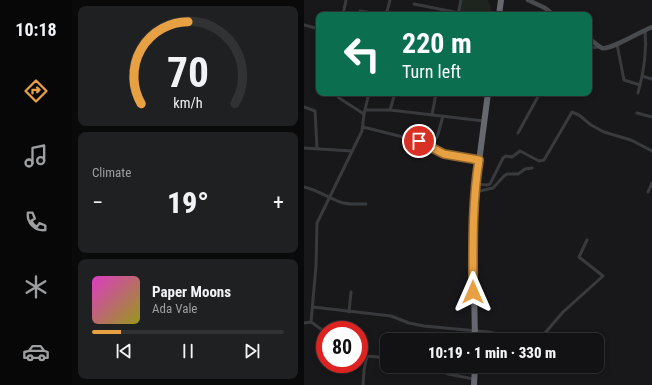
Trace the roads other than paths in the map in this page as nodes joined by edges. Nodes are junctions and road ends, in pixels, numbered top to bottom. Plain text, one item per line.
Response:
1 (346, 0) edge
2 (390, 0) edge
3 (461, 0) edge
4 (501, 0) edge
5 (528, 0) edge
6 (414, 4) dead end
7 (360, 11) dead end
8 (344, 12) edge
9 (366, 12) edge
10 (387, 12) edge
11 (449, 12) edge
12 (458, 12) edge
13 (499, 12) edge
14 (550, 12) edge
15 (304, 25) edge
16 (652, 27) edge
17 (316, 28) edge
18 (645, 30) junction
19 (592, 40) edge
20 (617, 44) junction
21 (599, 46) junction
22 (592, 47) edge
23 (642, 76) junction
24 (652, 79) edge
25 (640, 84) junction
26 (638, 93) dead end
27 (338, 96) edge
28 (368, 96) edge
29 (394, 96) edge
30 (435, 96) edge
31 (488, 96) edge
32 (538, 96) edge
33 (304, 107) edge
34 (365, 110) junction
35 (390, 110) junction
36 (637, 113) dead end
37 (364, 114) junction
38 (432, 115) junction
39 (443, 116) junction
40 (652, 117) edge
41 (484, 121) junction
42 (363, 127) junction
43 (518, 133) dead end
44 (432, 147) junction
45 (304, 148) edge
46 (317, 148) junction
47 (352, 151) junction
48 (652, 151) edge
49 (479, 160) junction
50 (532, 168) dead end
51 (652, 183) edge
52 (476, 184) junction
53 (304, 187) edge
54 (475, 192) junction
55 (648, 192) dead end
56 (329, 198) junction
57 (366, 204) dead end
58 (587, 240) dead end
59 (351, 292) dead end
60 (313, 308) junction
61 (349, 312) junction
62 (311, 322) junction
63 (304, 323) edge
64 (316, 326) edge
65 (474, 330) junction
66 (474, 333) edge
67 (490, 333) edge
68 (545, 333) edge
69 (368, 356) edge
70 (380, 357) edge
71 (364, 373) edge
72 (446, 373) edge
73 (474, 382) edge
74 (363, 385) edge

1 - 8 street
2 - 10 street
3 - 12 street
4 - 13 highway
5 - 14 street
6 - 11 street
7 - 9 street
15 - 17 street
16 - 18 street
18 - 20 street
18 - 23 street
19 - 21 street
20 - 21 street
20 - 25 street
21 - 22 street
23 - 24 street
23 - 25 street
25 - 26 street
27 - 37 street
28 - 34 street
29 - 35 street
30 - 38 street
31 - 41 highway
32 - 43 street
33 - 46 street
34 - 35 street
34 - 37 street
35 - 38 street
36 - 40 street
37 - 42 street
38 - 39 street
39 - 41 street
39 - 44 street
41 - 49 highway
42 - 44 street
42 - 47 street
44 - 49 street
45 - 46 street
46 - 47 street
47 - 56 street
48 - 52 street
49 - 52 highway
50 - 54 street
51 - 55 street
52 - 54 highway
53 - 56 street
54 - 65 highway
56 - 57 street
56 - 60 street
58 - 68 street
59 - 61 street
60 - 61 street
60 - 62 street
61 - 65 street
62 - 63 street
62 - 64 street
65 - 66 highway
65 - 67 street
69 - 70 street
71 - 74 street
72 - 73 street

